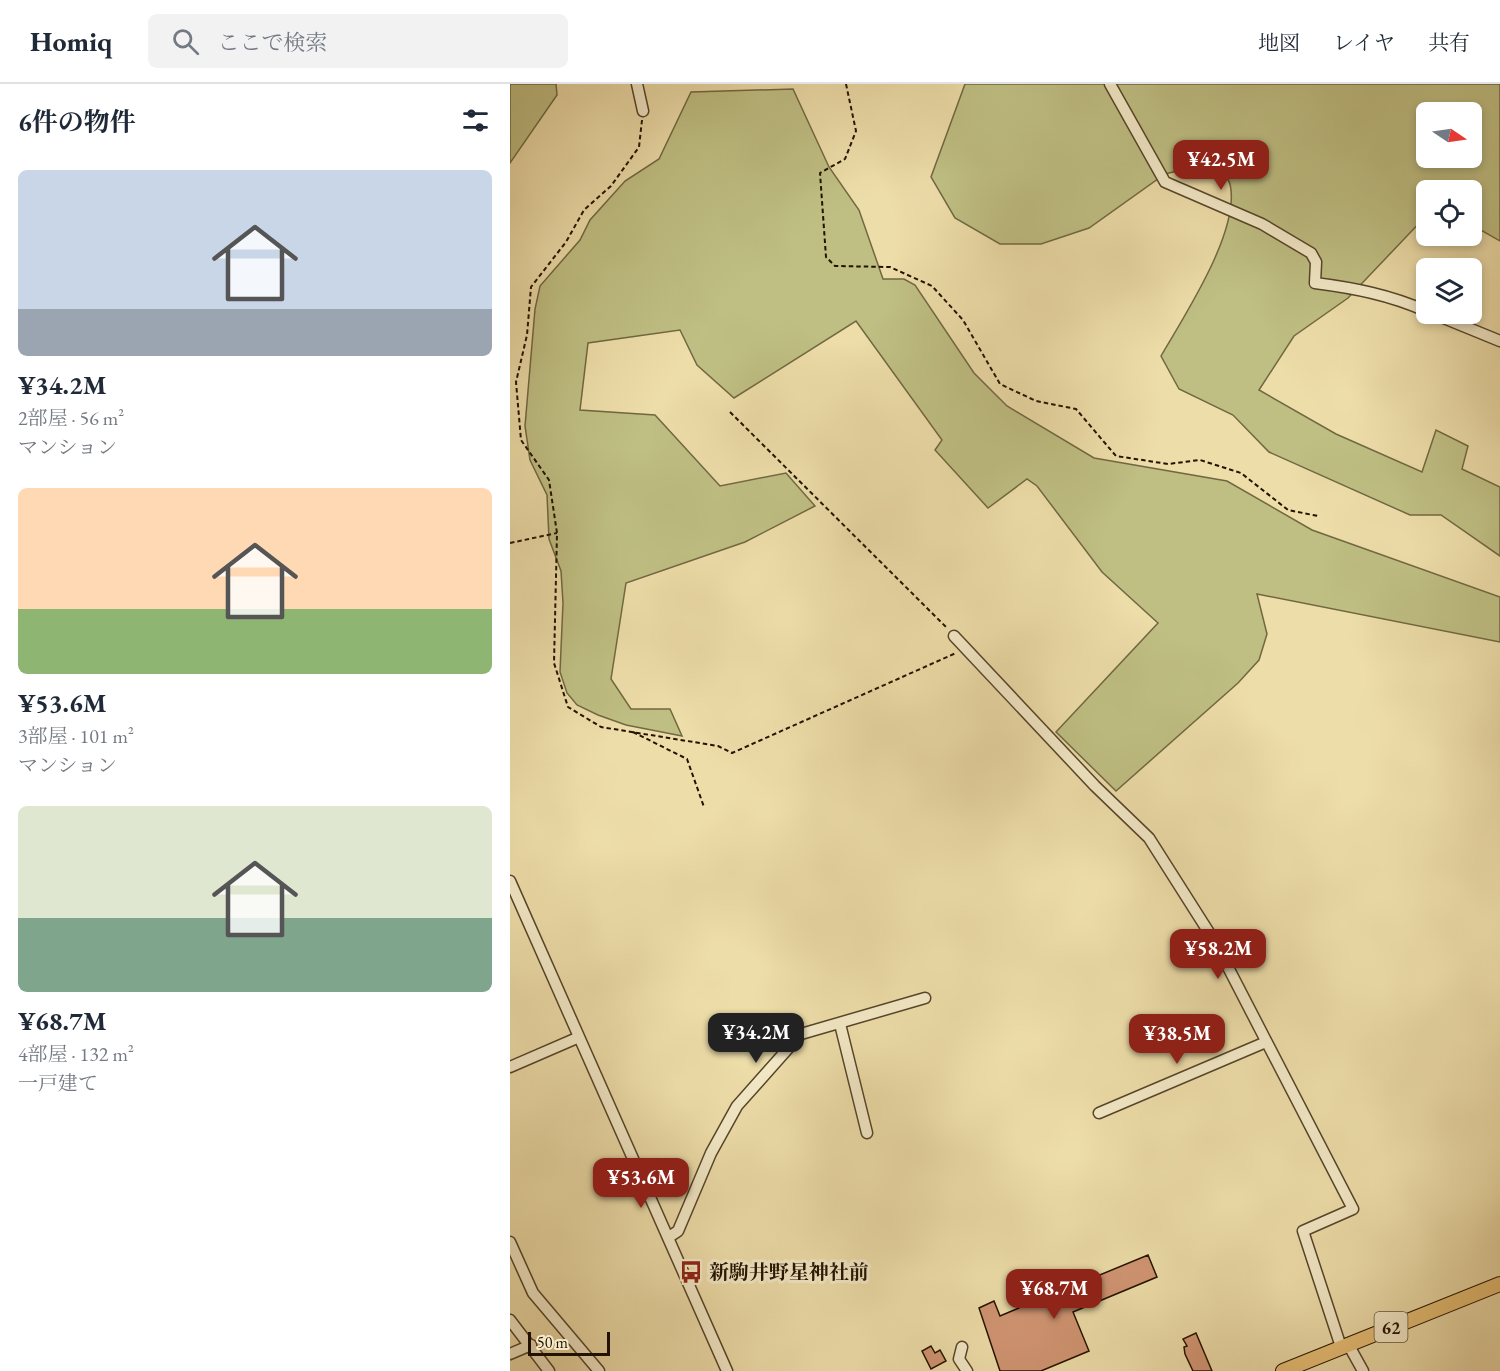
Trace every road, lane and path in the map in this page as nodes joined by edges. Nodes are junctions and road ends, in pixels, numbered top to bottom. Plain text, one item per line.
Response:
1 (637, 84) edge
2 (846, 84) edge
3 (1110, 84) edge
4 (642, 111) joint
5 (1416, 306) edge
6 (1458, 324) edge
7 (1500, 341) edge
8 (730, 412) dead end
9 (1318, 516) dead end
10 (557, 533) junction
11 (510, 543) edge
12 (954, 636) joint
13 (966, 648) junction
14 (631, 730) junction
15 (704, 807) dead end
16 (510, 881) edge
17 (925, 998) dead end
18 (840, 1024) junction
19 (577, 1038) junction
20 (1266, 1042) junction
21 (510, 1067) edge
22 (1099, 1113) dead end
23 (867, 1133) dead end
24 (669, 1237) junction
25 (510, 1242) edge
26 (1500, 1284) edge
27 (510, 1320) edge
28 (531, 1345) junction
29 (1345, 1345) junction
30 (962, 1347) dead end
31 (510, 1354) edge
32 (549, 1371) edge
33 (599, 1371) edge
34 (727, 1371) edge
35 (967, 1371) edge
36 (1283, 1371) edge
37 (1363, 1371) edge

1 - 4 street
2 - 9 path
3 - 5 street
4 - 10 path
6 - 7 street
8 - 12 path
10 - 11 path
10 - 14 path
12 - 13 street
13 - 14 path
13 - 20 street
14 - 15 path
16 - 19 street
17 - 18 street
18 - 23 street
18 - 24 street
19 - 21 street
19 - 24 street
20 - 22 street
20 - 29 street
24 - 34 street
25 - 33 street
26 - 29 main road, 62
27 - 28 street
28 - 31 street
28 - 32 street
29 - 36 main road, 62
29 - 37 street
30 - 35 street

